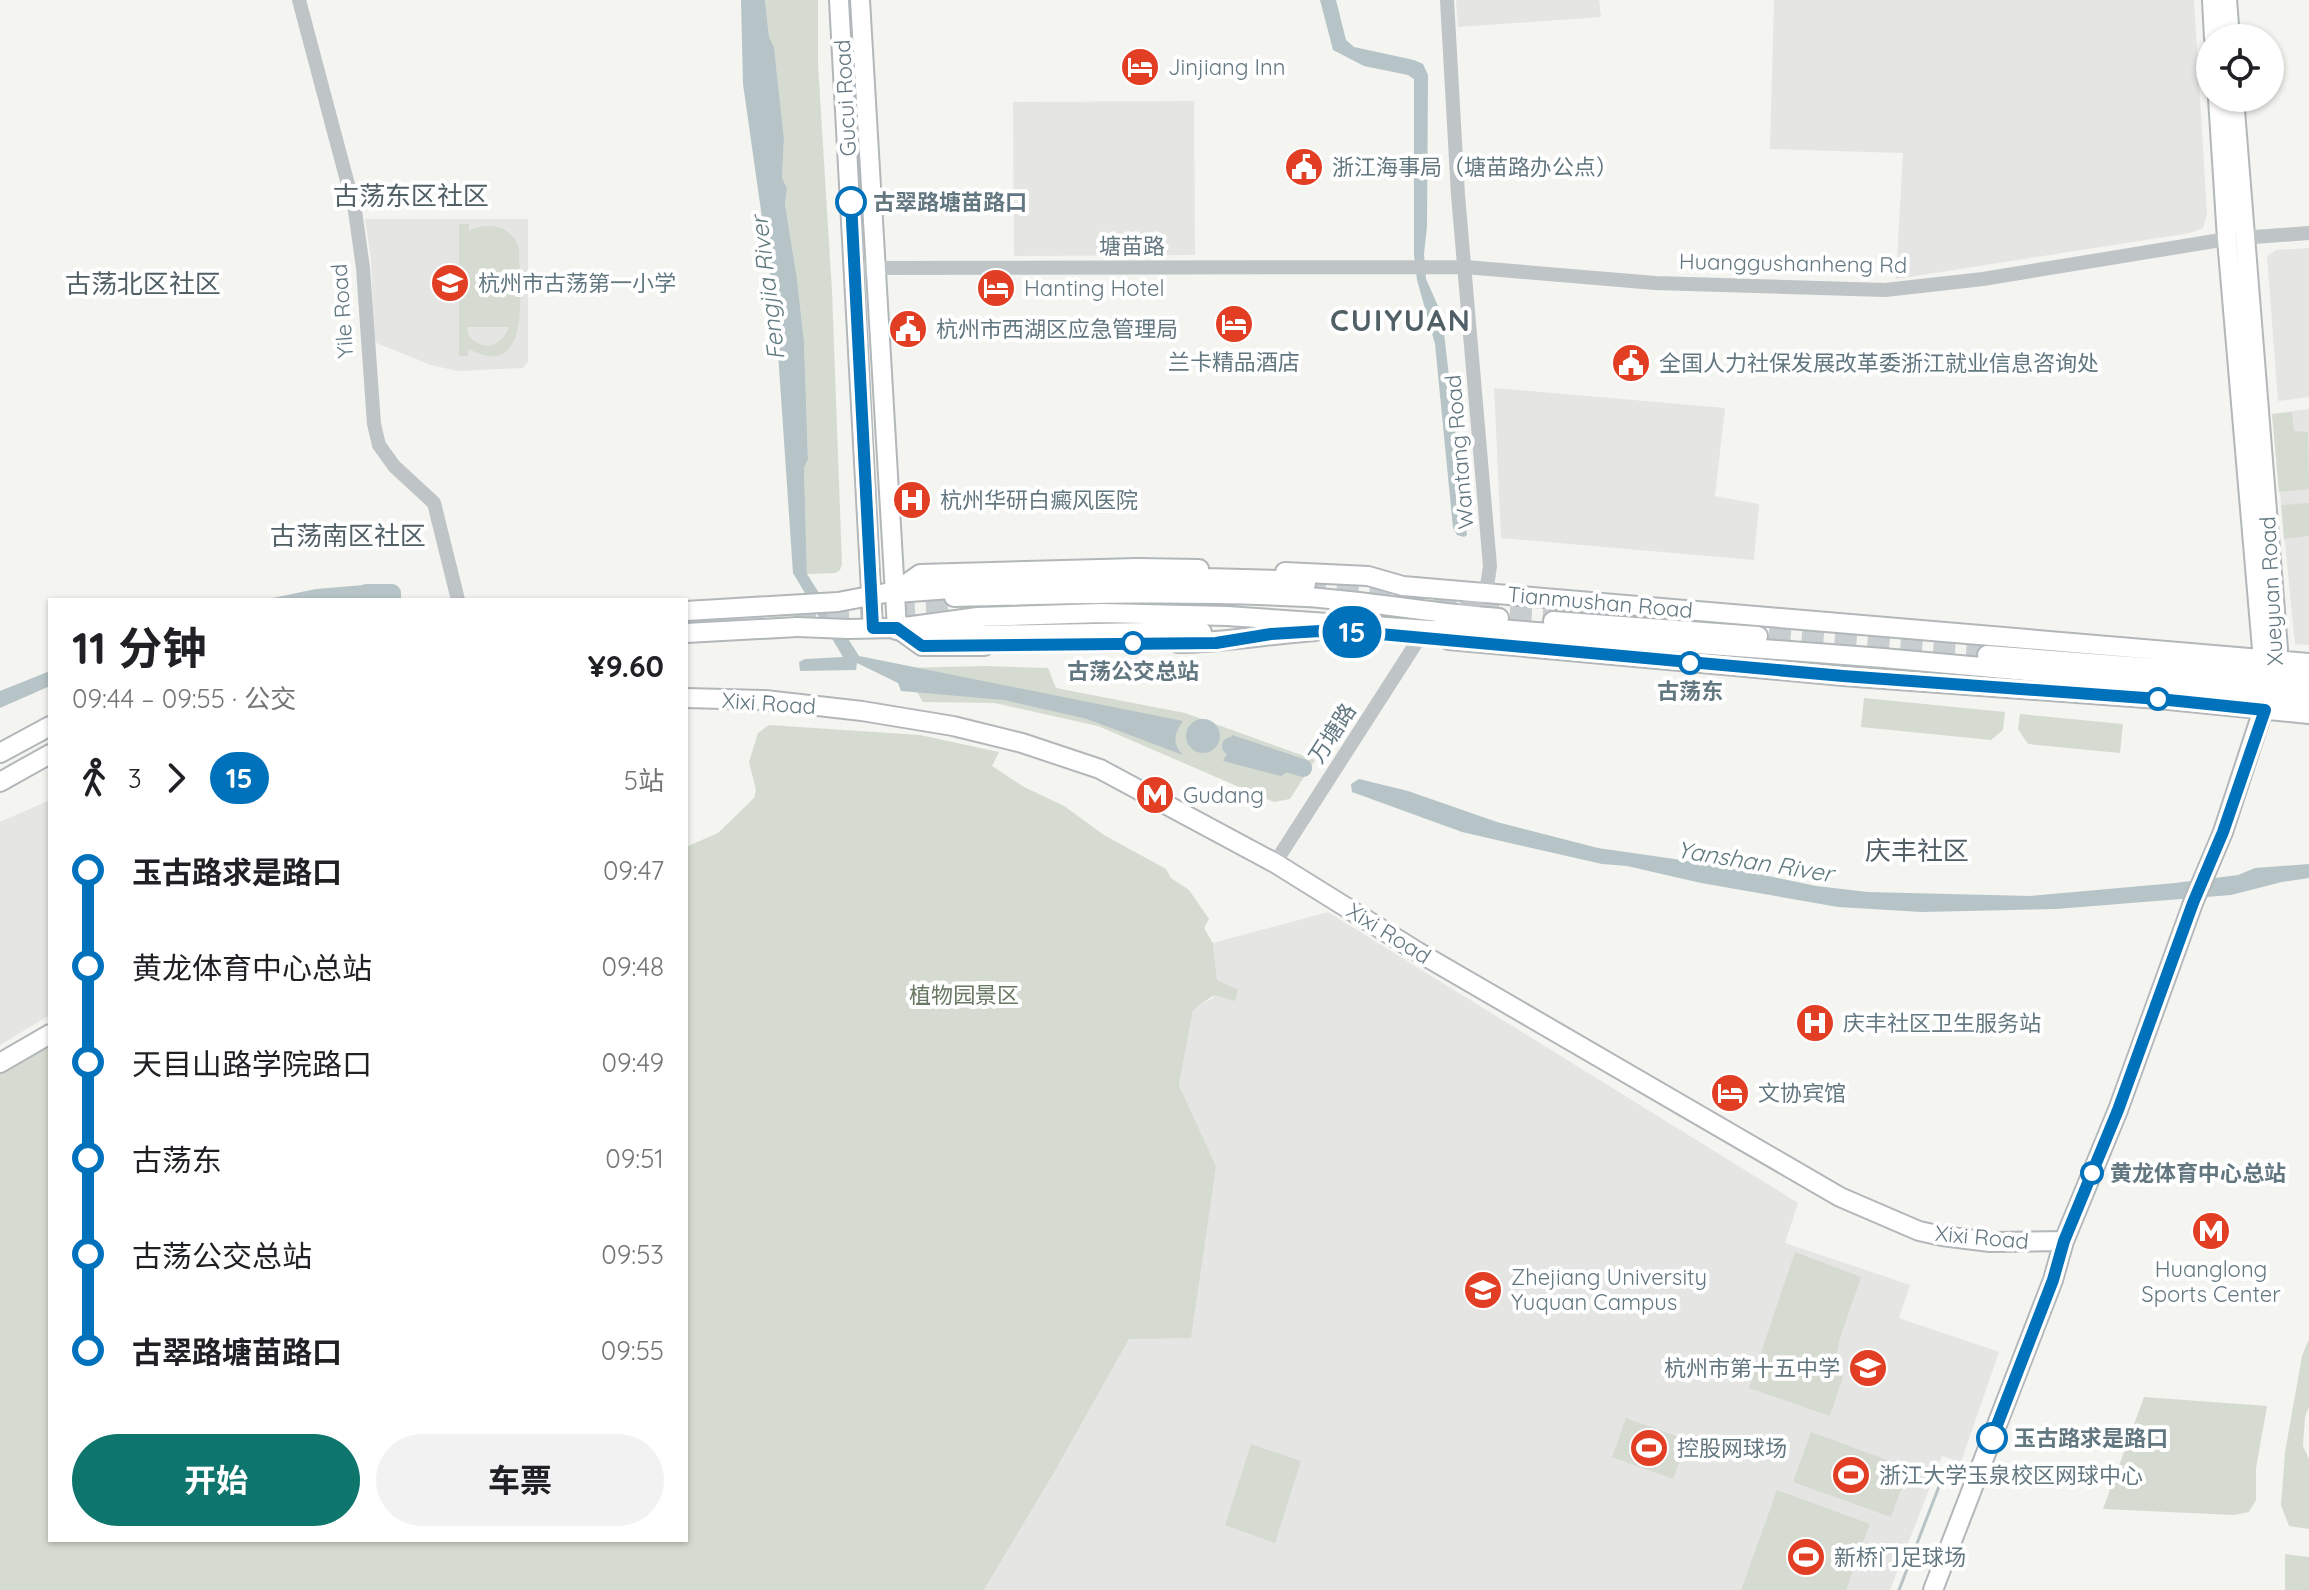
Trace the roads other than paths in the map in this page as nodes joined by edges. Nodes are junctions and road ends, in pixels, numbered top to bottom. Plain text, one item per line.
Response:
1 (299, 0) edge
2 (839, 0) edge
3 (860, 0) edge
4 (1447, 0) edge
5 (2212, 0) edge
6 (2227, 0) edge
7 (2213, 24) edge
8 (2229, 24) edge
9 (2220, 112) edge
10 (2234, 112) edge
11 (2309, 233) edge
12 (2236, 238) junction
13 (1465, 267) junction
14 (854, 268) junction
15 (876, 268) junction
16 (1304, 583) tunnel mouth
17 (896, 591) junction
18 (1486, 593) junction
19 (872, 596) junction
20 (458, 598) edge
21 (688, 611) edge
22 (1456, 615) junction
23 (873, 628) junction
24 (897, 628) junction
25 (688, 633) edge
26 (1200, 633) dead end
27 (1425, 634) junction
28 (2309, 663) edge
29 (2309, 680) edge
30 (2268, 681) junction
31 (2309, 697) edge
32 (688, 698) edge
33 (2309, 714) edge
34 (48, 727) edge
35 (0, 753) edge
36 (48, 755) edge
37 (0, 782) edge
38 (1275, 863) junction
39 (48, 1035) edge
40 (0, 1063) edge
41 (2064, 1241) junction
42 (1933, 1590) edge

1 - 20 street, Yile Road
2 - 14 main road, Gucui Road
3 - 15 main road, Gucui Road
4 - 13 street, Wantang Road
5 - 7 main road
6 - 8 main road
9 - 12 main road, Xueyuan Road
10 - 12 main road, Xueyuan Road
11 - 12 street, Huanggushanheng Rd
12 - 13 street, Huanggushanheng Rd
12 - 30 main road, Xueyuan Road
13 - 15 street, 塘苗路
13 - 18 street, Wantang Road
14 - 15 street, 塘苗路
14 - 19 main road, Gucui Road
15 - 17 main road, Gucui Road
16 - 17 highway
17 - 18 main road, Tianmushan Road
17 - 19 main road, Tianmushan Road
17 - 22 main road, Tianmushan Road
17 - 24 main road, Gucui Road
18 - 22 street
18 - 30 main road, Tianmushan Road
19 - 21 main road, Tianmushan Road
19 - 23 main road, Gucui Road
22 - 27 street
22 - 30 main road, Tianmushan Road
23 - 24 main road, Tianmushan Road
23 - 25 main road, Tianmushan Road, bridge
24 - 26 highway
24 - 27 main road, Tianmushan Road
24 - 27 main road, Tianmushan Road
27 - 30 main road, Tianmushan Road
27 - 38 street, 万塘路
28 - 30 main road, Tianmushan Road
29 - 30 main road, Tianmushan Road
30 - 31 main road, Tianmushan Road
30 - 33 main road, Tianmushan Road
30 - 41 main road
32 - 38 main road, Xixi Road
34 - 35 main road
36 - 37 main road
38 - 41 main road, Xixi Road
39 - 40 main road
41 - 42 main road

